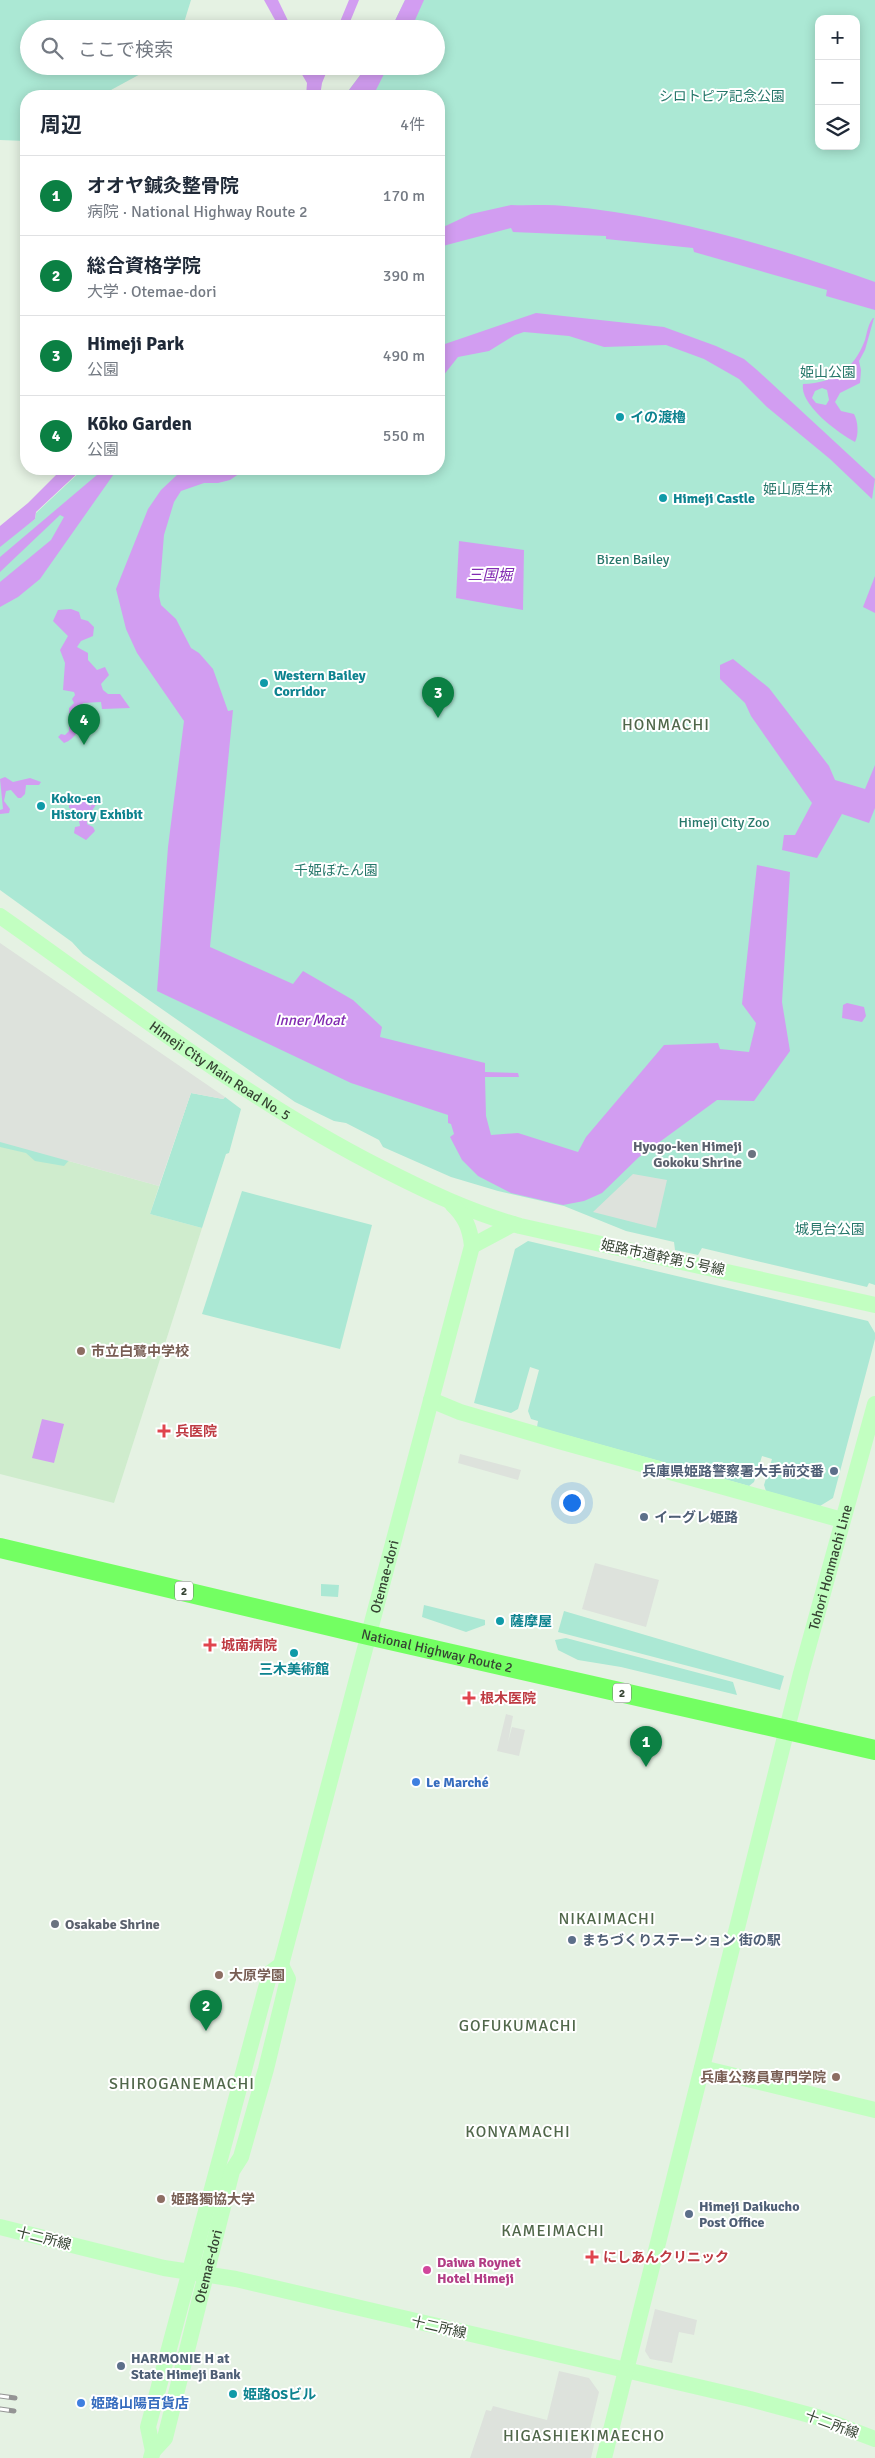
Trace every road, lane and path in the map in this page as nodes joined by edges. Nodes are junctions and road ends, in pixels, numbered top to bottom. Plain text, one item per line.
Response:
1 (0, 916) edge
2 (452, 1204) junction
3 (513, 1224) junction
4 (472, 1246) junction
5 (875, 1305) edge
6 (431, 1400) junction
7 (875, 1404) edge
8 (842, 1520) junction
9 (0, 1548) edge
10 (368, 1635) junction
11 (787, 1730) junction
12 (875, 1750) edge
13 (281, 1964) junction
14 (702, 2068) junction
15 (875, 2110) edge
16 (0, 2227) edge
17 (189, 2273) junction
18 (206, 2275) junction
19 (625, 2370) junction
20 (875, 2439) edge
21 (152, 2455) edge
22 (604, 2458) edge

1 - 2 street, Himeji City Main Road No. 5
2 - 3 street, 姫路市道幹第５号線
2 - 4 street
3 - 4 street
3 - 5 street, 姫路市道幹第５号線
4 - 6 street, Otemae-dori
6 - 8 street
6 - 10 street, Otemae-dori
7 - 8 street, Tohori Honmachi Line
8 - 11 street, Tohori Honmachi Line
9 - 10 highway, National Highway Route 2 / 2
10 - 11 highway, National Highway Route 2 / 2
10 - 13 street, Otemae-dori
11 - 12 highway, National Highway Route 2 / 2
11 - 14 street, Tohori Honmachi Line
13 - 17 street, Otemae-dori
13 - 18 street, Otemae-dori
14 - 15 street
14 - 19 street, Tohori Honmachi Line
16 - 17 street, 十二所線
17 - 18 street, 十二所線
17 - 21 street, Otemae-dori
18 - 19 street, 十二所線
18 - 21 street, Otemae-dori
19 - 20 street, 十二所線
19 - 22 street, Tohori Honmachi Line

